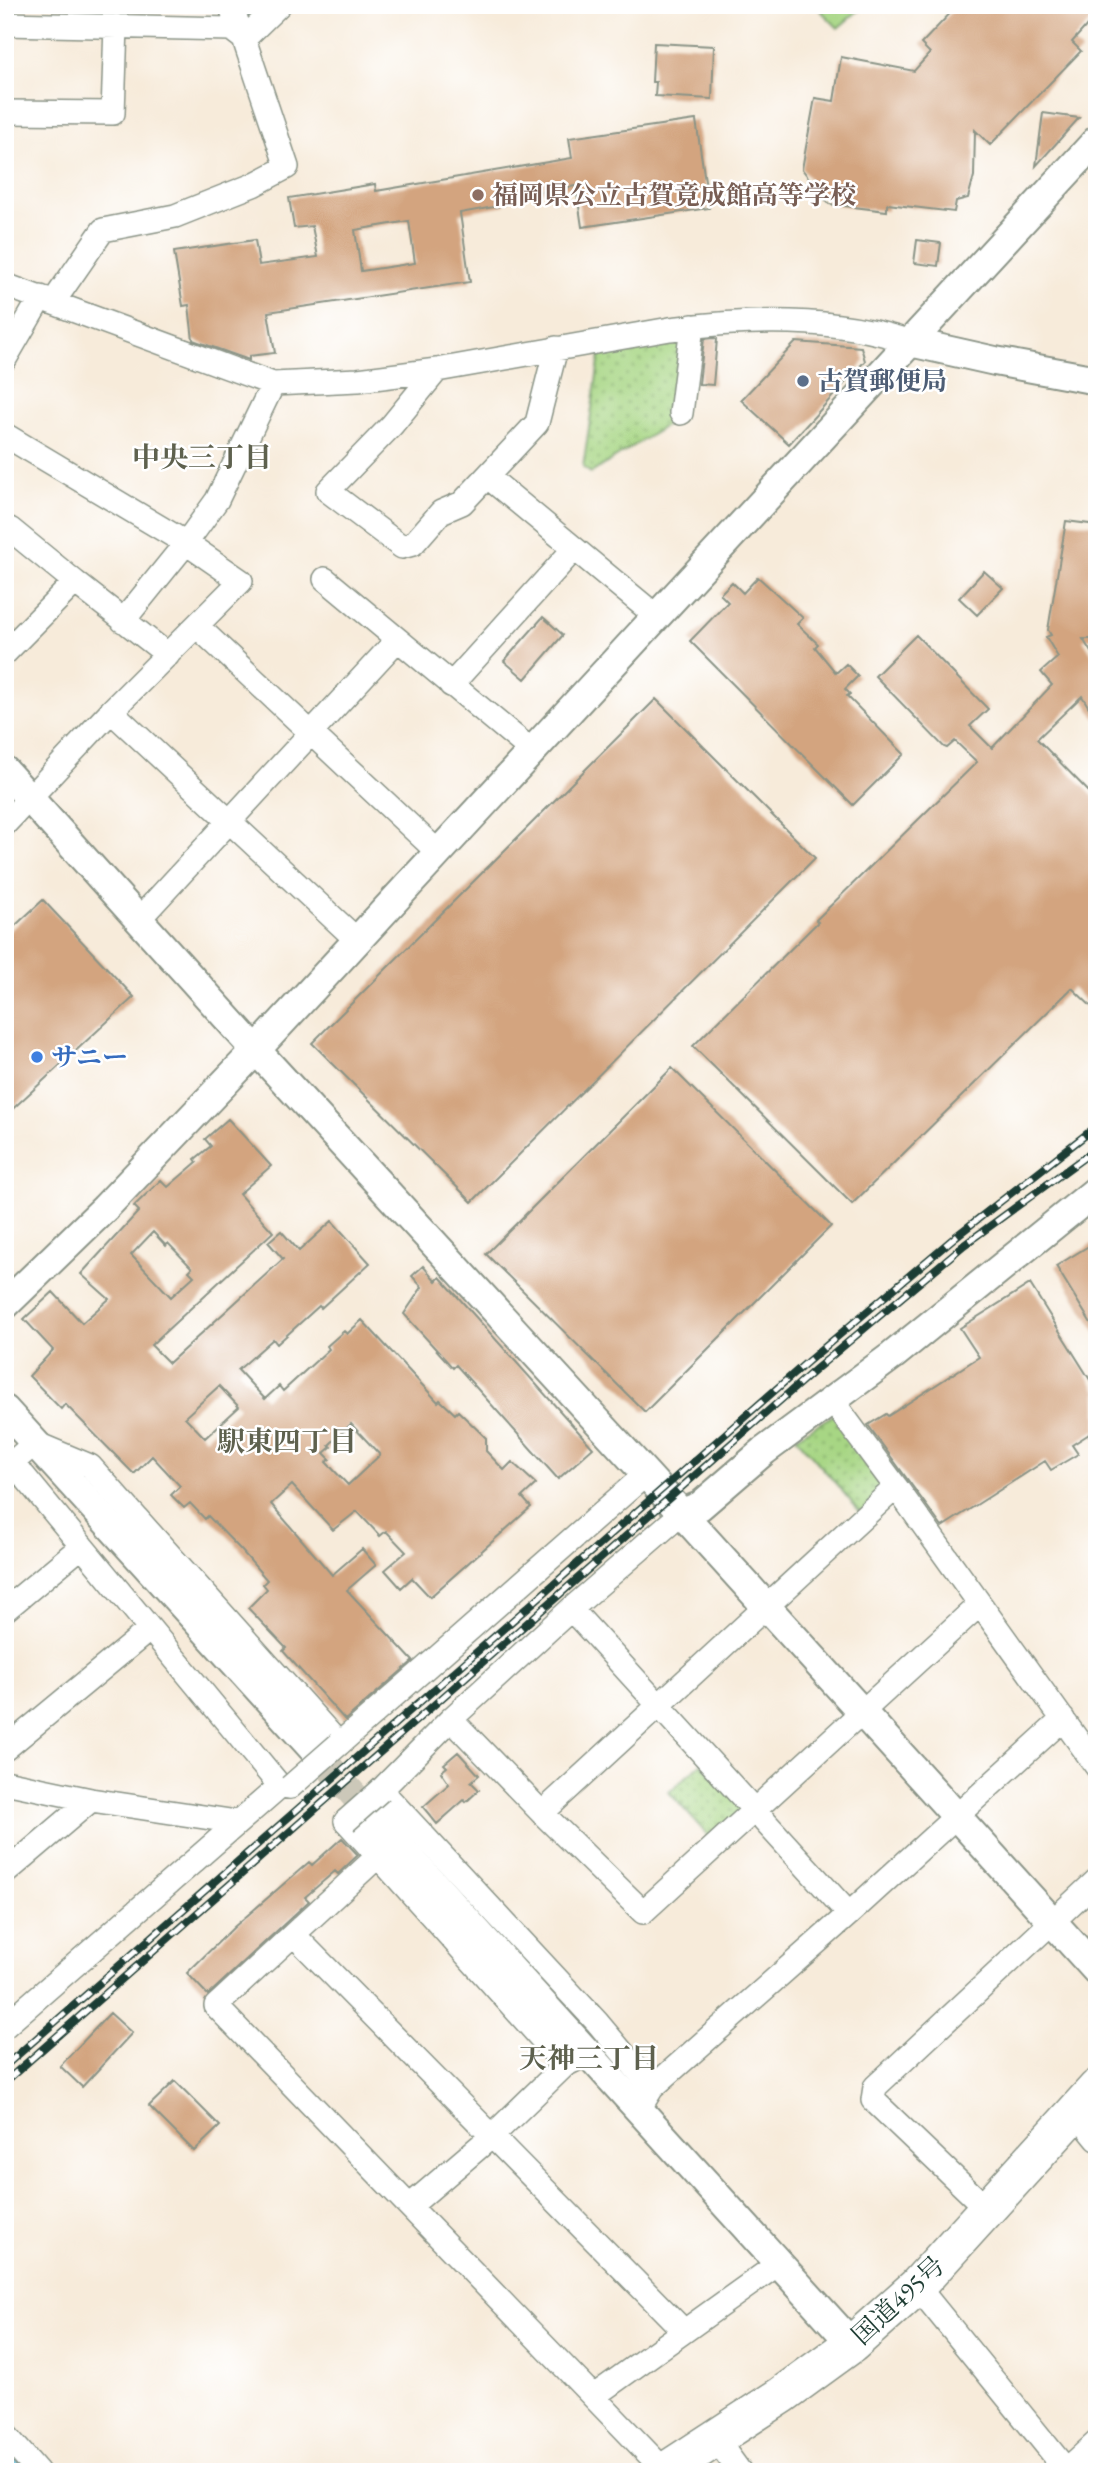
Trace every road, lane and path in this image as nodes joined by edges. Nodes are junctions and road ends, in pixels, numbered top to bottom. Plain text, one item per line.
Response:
1 (230, 5) edge
2 (279, 5) edge
3 (5, 24) edge
4 (116, 26) junction
5 (244, 39) junction
6 (5, 112) edge
7 (1096, 142) edge
8 (5, 285) edge
9 (47, 299) junction
10 (692, 326) junction
11 (910, 342) junction
12 (555, 348) junction
13 (5, 359) edge
14 (437, 370) junction
15 (1097, 380) edge
16 (273, 384) junction
17 (681, 413) dead end
18 (5, 435) edge
19 (488, 477) junction
20 (10, 529) dead end
21 (186, 543) junction
22 (574, 549) junction
23 (325, 579) dead end
24 (75, 582) junction
25 (656, 616) junction
26 (123, 621) junction
27 (198, 627) junction
28 (397, 639) junction
29 (5, 653) edge
30 (168, 655) junction
31 (451, 685) junction
32 (111, 712) junction
33 (311, 733) junction
34 (532, 751) junction
35 (5, 771) edge
36 (30, 797) junction
37 (230, 821) junction
38 (5, 824) edge
39 (439, 853) junction
40 (139, 919) junction
41 (358, 941) junction
42 (256, 1050) junction
43 (1097, 1190) edge
44 (5, 1305) edge
45 (831, 1399) junction
46 (5, 1410) edge
47 (35, 1443) junction
48 (7, 1466) edge
49 (646, 1474) junction
50 (896, 1487) junction
51 (682, 1513) junction
52 (82, 1546) junction
53 (980, 1604) junction
54 (765, 1606) junction
55 (571, 1609) junction
56 (5, 1610) edge
57 (150, 1629) junction
58 (659, 1706) junction
59 (862, 1712) junction
60 (451, 1718) junction
61 (1063, 1719) junction
62 (327, 1747) junction
63 (5, 1749) edge
64 (1097, 1767) edge
65 (5, 1782) edge
66 (285, 1787) junction
67 (91, 1800) junction
68 (367, 1809) junction
69 (755, 1811) junction
70 (542, 1813) junction
71 (957, 1817) junction
72 (237, 1822) junction
73 (378, 1856) junction
74 (5, 1873) edge
75 (1097, 1880) edge
76 (849, 1914) junction
77 (1051, 1921) junction
78 (294, 1935) junction
79 (1097, 1971) edge
80 (5, 2026) edge
81 (577, 2059) junction
82 (645, 2099) junction
83 (1089, 2113) edge
84 (492, 2136) junction
85 (410, 2206) junction
86 (986, 2208) junction
87 (778, 2264) junction
88 (918, 2286) junction
89 (684, 2331) junction
90 (852, 2344) junction
91 (594, 2396) junction
92 (5, 2434) edge
93 (716, 2438) junction
94 (1097, 2442) edge
95 (1066, 2471) edge
96 (38, 2472) edge
97 (665, 2472) edge
98 (740, 2472) edge

1 - 5 street
2 - 5 street
3 - 4 street
4 - 5 street
4 - 6 street
5 - 9 street
7 - 11 street
8 - 9 street
9 - 13 street
9 - 16 street
10 - 11 street
10 - 12 street
10 - 17 street
11 - 15 street
11 - 25 street
12 - 14 street
12 - 19 street
14 - 16 street
14 - 19 street
16 - 21 street
18 - 21 street
19 - 22 street
20 - 24 street
21 - 26 street
21 - 27 street
22 - 25 street
22 - 31 street
23 - 28 street
24 - 26 street
24 - 29 street
25 - 34 street
26 - 30 street
27 - 30 street
27 - 33 street
28 - 31 street
28 - 33 street
30 - 32 street
31 - 34 street
32 - 36 street
32 - 37 street
33 - 37 street
33 - 39 street
34 - 39 street
35 - 36 street
36 - 38 street
36 - 40 street
37 - 40 street
37 - 41 street
39 - 41 street
40 - 42 street
41 - 42 street
42 - 44 street
42 - 49 street
43 - 45 street
45 - 50 street
45 - 51 street
46 - 47 street
47 - 48 street
47 - 62 street
48 - 52 street
49 - 51 street
49 - 62 street
50 - 53 street
50 - 54 street
51 - 54 street
51 - 55 street
52 - 56 street
52 - 57 street
53 - 59 street
53 - 61 street
54 - 58 street
54 - 59 street
55 - 58 street
55 - 60 street
57 - 63 street
57 - 66 street
58 - 69 street
58 - 70 street
59 - 69 street
59 - 71 street
60 - 68 street
60 - 70 street
61 - 64 street
61 - 71 street
62 - 66 street, bridge
65 - 67 street
66 - 72 street
67 - 72 street
67 - 74 street
68 - 73 street
68 - 81 street
68 - 82 street
69 - 70 street
69 - 76 street
71 - 76 street
71 - 77 street
72 - 80 street
73 - 78 street
73 - 81 street
75 - 77 street
76 - 82 street
77 - 79 street
77 - 86 street
78 - 84 street
78 - 85 street
81 - 82 street
81 - 84 street
82 - 87 street
83 - 86 highway, 国道495号
84 - 85 street
84 - 89 street
85 - 91 street
86 - 88 highway, 国道495号
87 - 89 street
87 - 90 street
88 - 90 highway, 国道495号
88 - 95 street
89 - 91 street
90 - 93 highway, 国道495号
91 - 97 street
92 - 96 street
93 - 97 highway, 国道495号
93 - 98 street
94 - 95 street

